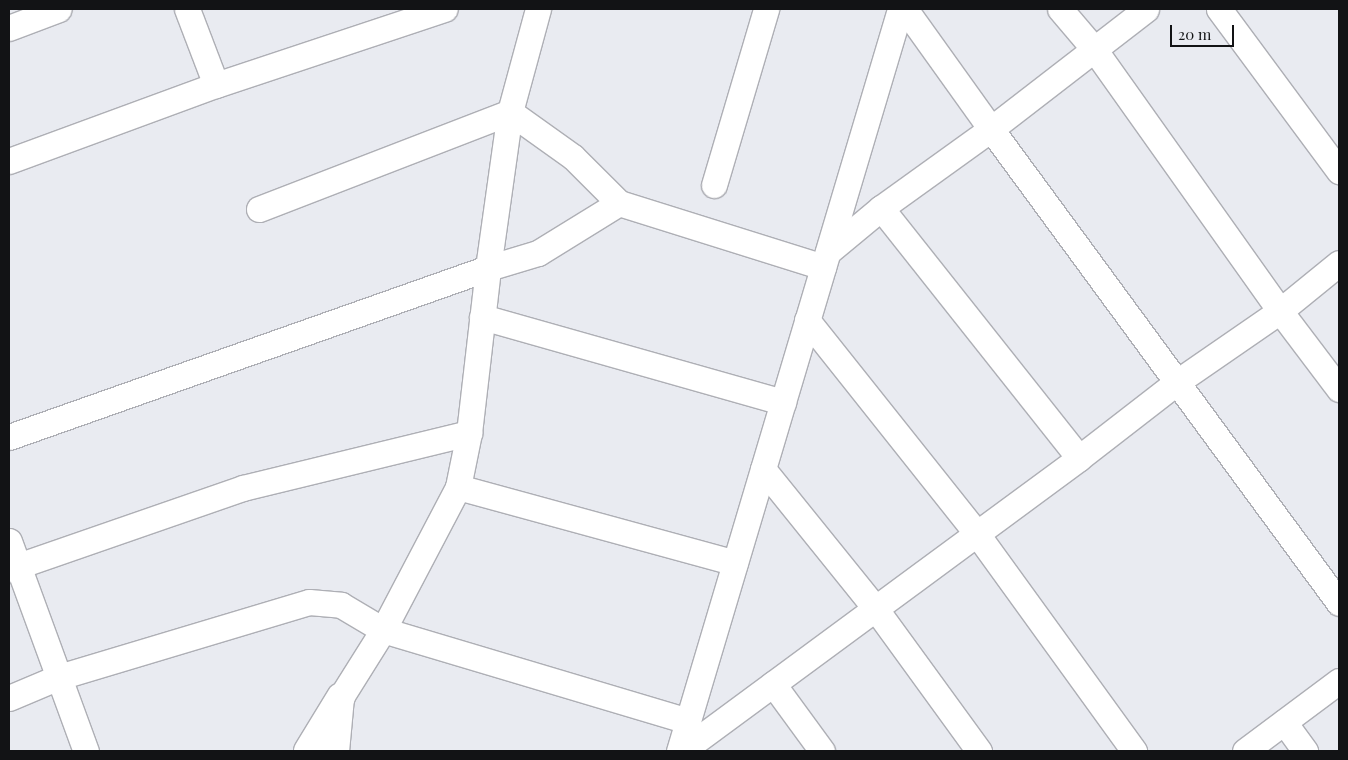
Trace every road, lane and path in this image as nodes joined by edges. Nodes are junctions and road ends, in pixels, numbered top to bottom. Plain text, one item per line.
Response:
1 (58, 9) edge
2 (187, 9) edge
3 (445, 9) edge
4 (538, 9) edge
5 (766, 9) edge
6 (900, 9) edge
7 (906, 9) edge
8 (1060, 9) edge
9 (1146, 9) edge
10 (1218, 9) edge
11 (9, 28) edge
12 (1094, 49) junction
13 (216, 85) junction
14 (510, 112) junction
15 (991, 129) junction
16 (9, 161) edge
17 (1339, 170) edge
18 (714, 185) dead end
19 (619, 203) junction
20 (881, 208) junction
21 (259, 209) dead end
22 (825, 259) junction
23 (1339, 263) edge
24 (488, 268) junction
25 (1280, 311) junction
26 (482, 317) junction
27 (807, 320) junction
28 (1177, 382) junction
29 (1339, 389) edge
30 (783, 402) junction
31 (469, 433) junction
32 (9, 437) edge
33 (1079, 458) junction
34 (763, 469) junction
35 (458, 487) junction
36 (977, 534) junction
37 (9, 542) edge
38 (735, 563) junction
39 (13, 567) edge
40 (1339, 603) edge
41 (875, 608) junction
42 (383, 630) junction
43 (58, 677) junction
44 (1339, 681) edge
45 (773, 684) junction
46 (341, 697) junction
47 (9, 698) edge
48 (688, 721) junction
49 (1284, 722) junction
50 (86, 751) edge
51 (308, 751) edge
52 (336, 751) edge
53 (680, 751) edge
54 (822, 751) edge
55 (979, 751) edge
56 (1134, 751) edge
57 (1245, 751) edge
58 (1306, 751) edge

1 - 11 street
2 - 13 street
3 - 13 street
4 - 14 street
5 - 18 street
6 - 22 street
7 - 15 street
8 - 12 street
9 - 12 street
10 - 17 street
12 - 15 street
12 - 25 street
13 - 16 street
14 - 19 street
14 - 21 street
14 - 24 street
15 - 20 street
15 - 28 street
19 - 22 street
19 - 24 street
20 - 22 street
20 - 33 street
22 - 27 street
23 - 25 street
24 - 26 street
24 - 32 street
25 - 28 street
25 - 29 street
26 - 30 street
26 - 31 street
27 - 30 street
27 - 36 street
28 - 33 street
28 - 40 street
30 - 34 street
31 - 35 street
31 - 39 street
33 - 36 street
34 - 38 street
34 - 41 street
35 - 38 street
35 - 42 street
36 - 41 street
36 - 56 street
37 - 39 street
38 - 48 street
39 - 43 street
41 - 45 street
41 - 55 street
42 - 43 street
42 - 46 street
42 - 48 street
43 - 47 street
43 - 50 street
44 - 49 street
45 - 53 street
45 - 54 street
46 - 51 street
46 - 52 street
48 - 53 street
49 - 57 street
49 - 58 street

